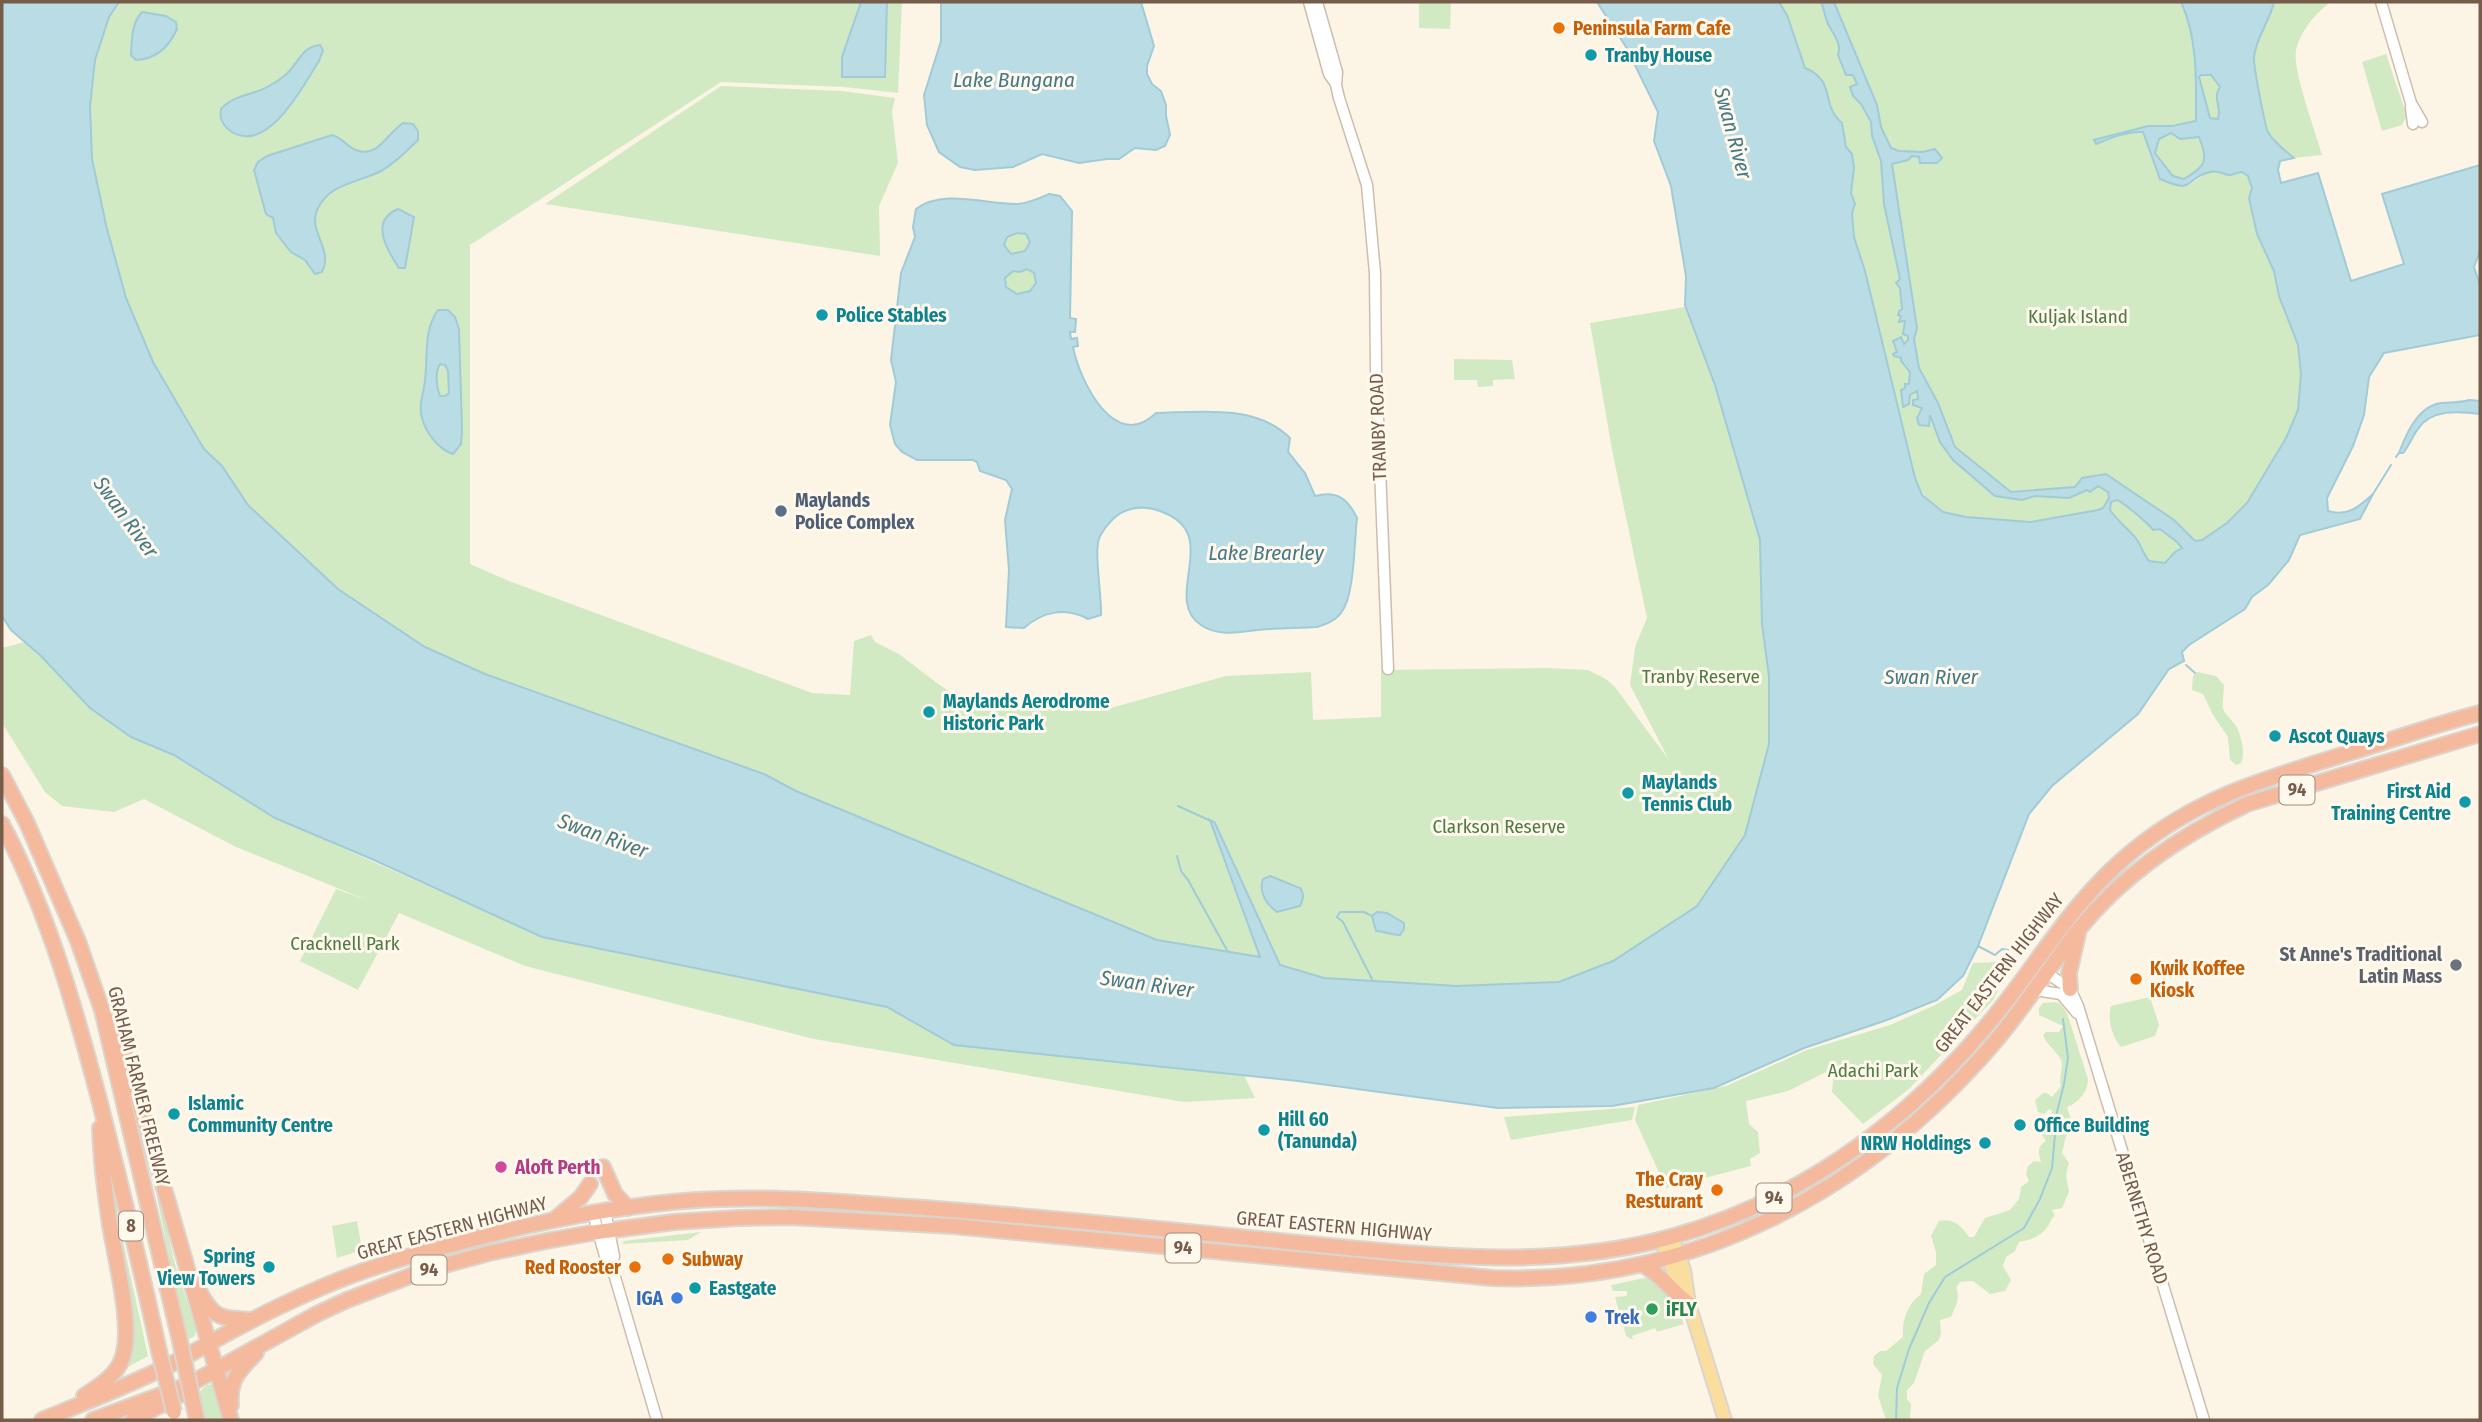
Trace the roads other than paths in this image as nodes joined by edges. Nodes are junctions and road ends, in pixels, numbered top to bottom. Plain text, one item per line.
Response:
1 (1309, 2) edge
2 (1317, 2) edge
3 (2381, 2) edge
4 (1336, 85) junction
5 (2418, 123) dead end
6 (1388, 669) dead end
7 (2480, 713) edge
8 (2480, 734) edge
9 (2, 775) edge
10 (2, 824) edge
11 (2079, 929) junction
12 (2047, 973) junction
13 (2070, 989) junction
14 (2035, 990) junction
15 (2006, 1002) junction
16 (102, 1010) junction
17 (2080, 1016) junction
18 (100, 1102) junction
19 (603, 1167) dead end
20 (590, 1184) dead end
21 (628, 1208) junction
22 (599, 1212) junction
23 (554, 1220) junction
24 (603, 1231) junction
25 (1666, 1238) junction
26 (1674, 1256) junction
27 (1643, 1265) junction
28 (186, 1266) junction
29 (1689, 1304) junction
30 (251, 1320) junction
31 (208, 1344) junction
32 (264, 1345) junction
33 (217, 1370) junction
34 (188, 1385) junction
35 (60, 1413) junction
36 (175, 1416) edge
37 (42, 1420) edge
38 (93, 1420) edge
39 (133, 1420) edge
40 (197, 1420) edge
41 (232, 1420) edge
42 (657, 1420) edge
43 (1725, 1420) edge
44 (2204, 1420) edge

1 - 4 street
2 - 4 street
3 - 5 street
4 - 6 street, TRANBY ROAD
7 - 15 highway, GREAT EASTERN HIGHWAY / 94
8 - 11 highway, GREAT EASTERN HIGHWAY / 94
9 - 16 highway, GRAHAM FARMER FREEWAY / 8
10 - 18 highway, 8
11 - 12 highway, GREAT EASTERN HIGHWAY / 94
11 - 13 highway
12 - 13 street
12 - 14 highway, GREAT EASTERN HIGHWAY / 94
12 - 15 highway
13 - 17 street, ABERNETHY ROAD
14 - 17 street
14 - 26 highway, GREAT EASTERN HIGHWAY / 94
15 - 25 highway, GREAT EASTERN HIGHWAY / 94
16 - 28 highway
16 - 40 highway, GRAHAM FARMER FREEWAY / 8, bridge
17 - 44 street, ABERNETHY ROAD
18 - 35 highway
18 - 36 highway, 8, bridge
19 - 21 highway
20 - 23 highway
21 - 22 highway, GREAT EASTERN HIGHWAY / 94
21 - 25 highway, GREAT EASTERN HIGHWAY / 94
22 - 23 highway, GREAT EASTERN HIGHWAY / 94
22 - 24 street
23 - 30 highway, GREAT EASTERN HIGHWAY / 94
24 - 27 highway, GREAT EASTERN HIGHWAY / 94
24 - 32 highway, GREAT EASTERN HIGHWAY / 94
24 - 42 street
25 - 26 main road
26 - 27 highway, GREAT EASTERN HIGHWAY / 94
26 - 29 main road
27 - 29 highway
28 - 30 highway
28 - 31 highway
29 - 43 main road
30 - 31 highway, GREAT EASTERN HIGHWAY / 94
31 - 33 highway
31 - 35 highway, GREAT EASTERN HIGHWAY / 94
32 - 33 highway, GREAT EASTERN HIGHWAY / 94
32 - 41 highway
33 - 34 highway, GREAT EASTERN HIGHWAY / 94
33 - 41 highway
34 - 38 highway, GREAT EASTERN HIGHWAY / 94
34 - 39 highway
35 - 37 highway, GREAT EASTERN HIGHWAY / 94

